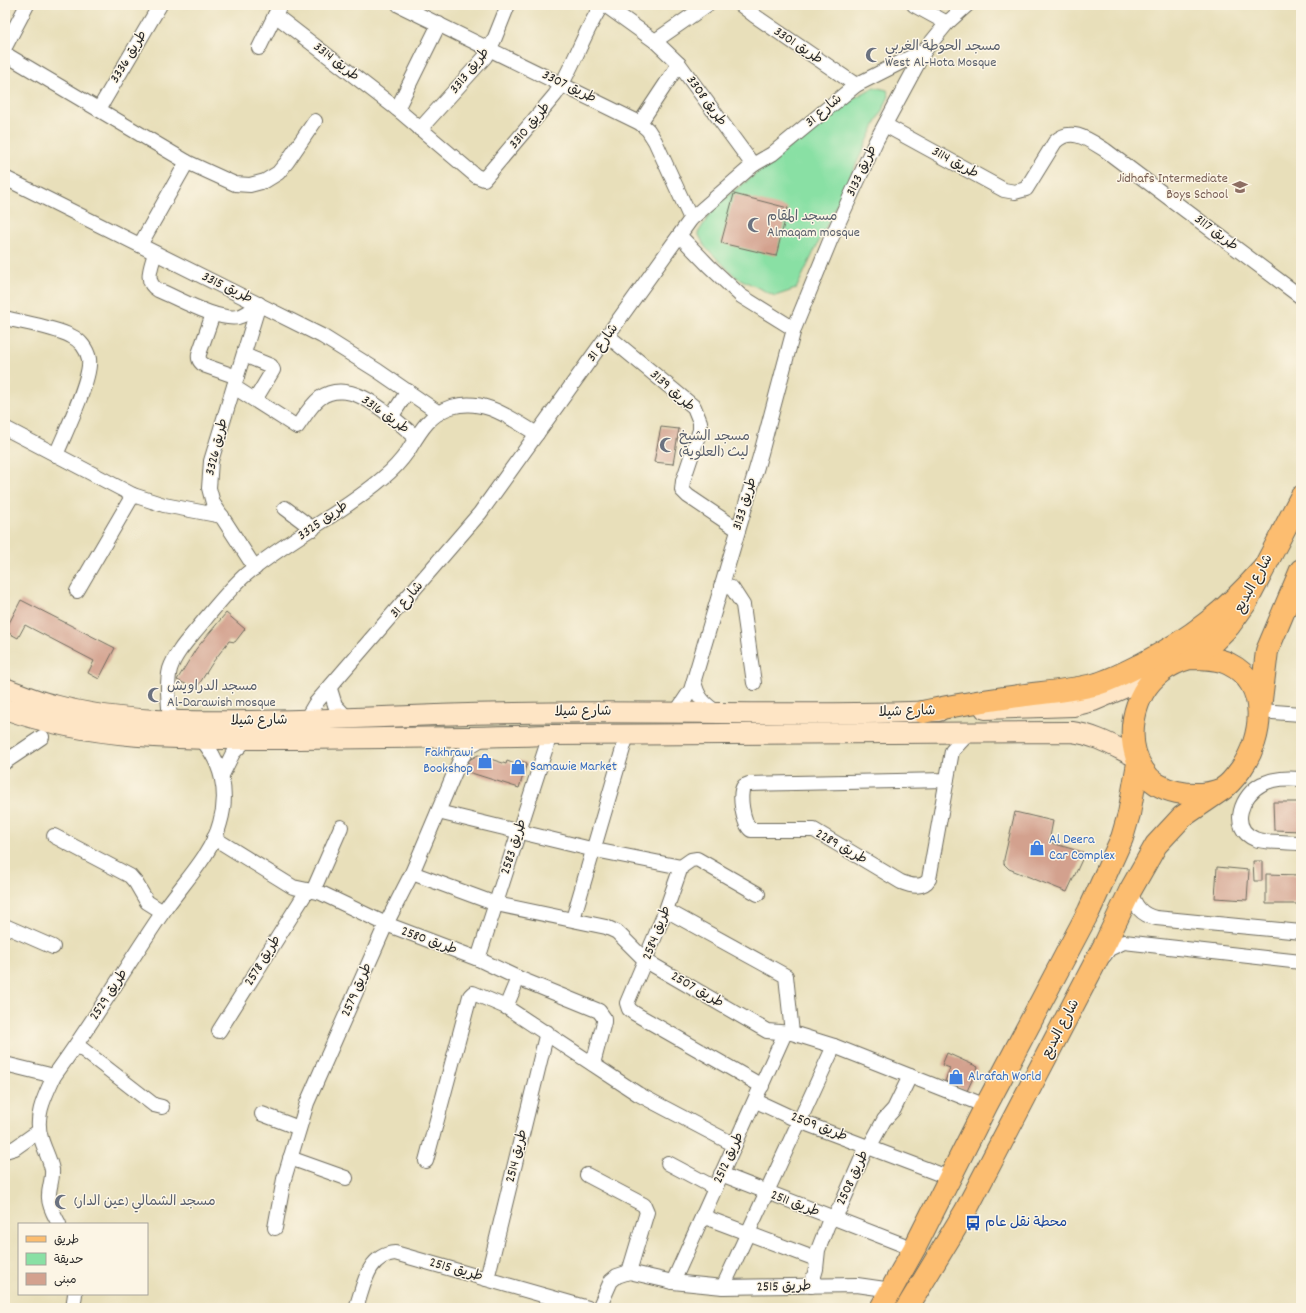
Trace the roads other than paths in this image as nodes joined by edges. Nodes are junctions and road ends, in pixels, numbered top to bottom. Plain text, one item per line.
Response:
1 (28, 5) edge
2 (160, 5) edge
3 (399, 5) edge
4 (508, 5) edge
5 (602, 5) edge
6 (605, 5) edge
7 (707, 5) edge
8 (741, 5) edge
9 (914, 5) edge
10 (967, 5) edge
11 (278, 10) edge
12 (427, 11) edge
13 (948, 23) junction
14 (439, 24) junction
15 (655, 41) junction
16 (5, 47) edge
17 (259, 48) dead end
18 (490, 49) junction
19 (925, 50) junction
20 (5, 54) edge
21 (678, 64) junction
22 (563, 84) junction
23 (856, 85) junction
24 (99, 109) junction
25 (397, 109) junction
26 (315, 122) dead end
27 (640, 123) junction
28 (885, 125) junction
29 (420, 129) junction
30 (187, 162) junction
31 (752, 165) junction
32 (5, 178) edge
33 (484, 179) joint
34 (1026, 189) joint
35 (691, 219) junction
36 (680, 236) junction
37 (140, 245) junction
38 (155, 253) junction
39 (1301, 297) edge
40 (259, 304) junction
41 (213, 314) junction
42 (5, 318) edge
43 (794, 329) junction
44 (608, 336) junction
45 (244, 355) junction
46 (236, 382) junction
47 (408, 391) junction
48 (254, 400) junction
49 (439, 413) junction
50 (391, 417) junction
51 (5, 428) edge
52 (537, 434) junction
53 (416, 437) junction
54 (56, 455) junction
55 (133, 495) junction
56 (1301, 497) edge
57 (285, 508) dead end
58 (222, 516) junction
59 (313, 529) junction
60 (737, 529) junction
61 (255, 568) junction
62 (1263, 569) junction
63 (1301, 570) edge
64 (722, 586) junction
65 (77, 591) dead end
66 (1190, 658) junction
67 (1159, 673) junction
68 (694, 681) junction
69 (754, 683) dead end
70 (5, 688) edge
71 (330, 689) junction
72 (5, 709) edge
73 (1260, 711) junction
74 (923, 712) junction
75 (718, 713) junction
76 (673, 714) junction
77 (1301, 714) edge
78 (347, 718) junction
79 (170, 720) junction
80 (305, 721) junction
81 (939, 733) junction
82 (969, 733) junction
83 (550, 735) junction
84 (627, 735) junction
85 (42, 737) dead end
86 (485, 737) junction
87 (441, 738) junction
88 (201, 739) junction
89 (247, 739) junction
90 (952, 751) junction
91 (460, 760) junction
92 (1137, 760) junction
93 (5, 762) edge
94 (222, 775) junction
95 (1301, 779) edge
96 (947, 780) junction
97 (1222, 788) junction
98 (438, 812) junction
99 (341, 827) dead end
100 (518, 832) junction
101 (54, 836) dead end
102 (214, 838) junction
103 (1301, 843) edge
104 (595, 850) junction
105 (681, 867) junction
106 (412, 873) junction
107 (310, 891) junction
108 (1130, 891) junction
109 (758, 894) dead end
110 (496, 904) junction
111 (666, 910) junction
112 (163, 912) junction
113 (573, 919) junction
114 (386, 924) junction
115 (5, 926) edge
116 (1301, 932) edge
117 (53, 947) dead end
118 (478, 959) junction
119 (646, 961) junction
120 (1301, 962) edge
121 (518, 978) junction
122 (1079, 993) junction
123 (506, 1007) junction
124 (219, 1031) dead end
125 (547, 1032) junction
126 (788, 1033) junction
127 (77, 1045) junction
128 (834, 1046) junction
129 (5, 1064) edge
130 (593, 1064) junction
131 (54, 1076) junction
132 (910, 1076) junction
133 (762, 1086) junction
134 (756, 1101) junction
135 (986, 1106) junction
136 (162, 1107) dead end
137 (262, 1114) dead end
138 (799, 1120) junction
139 (300, 1128) junction
140 (39, 1131) junction
141 (735, 1145) junction
142 (868, 1146) junction
143 (5, 1151) edge
144 (290, 1158) junction
145 (426, 1161) dead end
146 (668, 1163) dead end
147 (587, 1174) dead end
148 (721, 1174) junction
149 (346, 1178) dead end
150 (950, 1178) junction
151 (715, 1188) junction
152 (766, 1192) junction
153 (702, 1216) junction
154 (832, 1218) junction
155 (58, 1223) edge
156 (275, 1228) dead end
157 (748, 1233) junction
158 (914, 1249) junction
159 (816, 1259) junction
160 (629, 1272) junction
161 (487, 1279) junction
162 (673, 1282) junction
163 (811, 1286) junction
164 (723, 1287) junction
165 (75, 1295) edge
166 (887, 1299) edge
167 (73, 1308) edge
168 (356, 1308) edge
169 (588, 1308) edge
170 (599, 1308) edge
171 (907, 1308) edge

1 - 16 street
2 - 24 street, طريق 3336
3 - 12 street, طريق 3307
4 - 18 street, طريق 3313
5 - 22 street, طريق 3310
6 - 15 street, طريق 3308
7 - 15 street
8 - 23 street, طريق 3301
9 - 13 street
10 - 13 street
11 - 17 street
11 - 25 street, طريق 3314
12 - 14 street, طريق 3307
13 - 19 street, طريق 3133
14 - 18 street, طريق 3307
14 - 25 street
15 - 21 street, طريق 3308
18 - 22 street, طريق 3307
18 - 29 street, طريق 3313
19 - 23 street, شارع 31
19 - 28 street, طريق 3133
20 - 24 street
21 - 27 street
21 - 31 street, طريق 3308
22 - 27 street, طريق 3307
22 - 33 street, طريق 3310
23 - 31 street, شارع 31
24 - 30 street
25 - 29 street, طريق 3314
26 - 30 street
27 - 35 street, طريق 3307
28 - 34 street, طريق 3114
28 - 43 street, طريق 3133
29 - 33 street, طريق 3314
30 - 37 street
31 - 35 street, شارع 31
32 - 37 street, طريق 3315
34 - 39 street, طريق 3117
35 - 36 street, شارع 31
36 - 43 street
36 - 44 street, شارع 31
37 - 38 street, طريق 3315
38 - 40 street, طريق 3315
38 - 41 street
40 - 41 street
40 - 45 street, طريق 3326
40 - 47 street, طريق 3315
41 - 46 street
42 - 54 street
43 - 60 street, طريق 3133
44 - 52 street, شارع 31
44 - 60 street, طريق 3139
45 - 46 street, طريق 3326
45 - 48 street
46 - 48 street
46 - 58 street, طريق 3326
47 - 49 street, طريق 3315
47 - 50 street
48 - 50 street, طريق 3316
49 - 52 street, طريق 3325
49 - 53 street, طريق 3325
50 - 53 street, طريق 3316
51 - 54 street
52 - 71 street, شارع 31
53 - 59 street, طريق 3325
54 - 55 street
55 - 58 street
55 - 65 street
56 - 62 main road, شارع البديع
57 - 59 street
58 - 61 street, طريق 3326
59 - 61 street, طريق 3325
60 - 64 street, طريق 3133
61 - 79 street, طريق 3325
62 - 66 main road, شارع البديع
62 - 74 main road
63 - 73 main road
64 - 68 street, طريق 3133
64 - 69 street
66 - 67 main road
66 - 73 main road
67 - 74 main road, شارع شيلا
67 - 92 main road
68 - 75 street
68 - 76 street, طريق 3133
70 - 79 main road, شارع شيلا
71 - 78 street
71 - 80 street, شارع 31
72 - 88 main road, شارع شيلا
73 - 77 street
73 - 97 main road
74 - 75 main road, شارع شيلا
75 - 76 main road, شارع شيلا
76 - 78 main road, شارع شيلا
78 - 80 main road, شارع شيلا
79 - 80 main road, شارع شيلا
81 - 82 main road, شارع شيلا
81 - 84 main road, شارع شيلا
81 - 90 street
82 - 90 street
82 - 92 main road, شارع شيلا
83 - 84 main road, شارع شيلا
83 - 86 main road, شارع شيلا
83 - 100 street, طريق 2583
84 - 104 street
85 - 93 street
86 - 87 main road, شارع شيلا
86 - 91 street, طريق 2579
87 - 89 main road, شارع شيلا
87 - 91 street
88 - 89 main road, شارع شيلا
88 - 94 street, طريق 2529
89 - 94 street, طريق 2529
90 - 96 street, طريق 2289
91 - 98 street, طريق 2579
92 - 97 main road
92 - 135 main road
94 - 102 street, طريق 2529
95 - 103 street
96 - 96 street, طريق 2289
97 - 108 main road, شارع البديع
98 - 100 street
98 - 106 street, طريق 2579
99 - 107 street, طريق 2578
100 - 104 street
100 - 110 street, طريق 2583
101 - 112 street
102 - 107 street, طريق 2580
102 - 112 street, طريق 2529
104 - 105 street
104 - 113 street
105 - 109 street
105 - 111 street, طريق 2584
106 - 110 street, طريق 2507
106 - 114 street, طريق 2579
107 - 114 street, طريق 2580
107 - 124 street, طريق 2578
108 - 116 street
108 - 122 main road, شارع البديع
110 - 113 street, طريق 2507
110 - 118 street, طريق 2583
111 - 119 street, طريق 2584
111 - 126 street
112 - 127 street, طريق 2529
113 - 119 street, طريق 2507
114 - 118 street, طريق 2580
114 - 139 street, طريق 2579
115 - 117 street
118 - 121 street, طريق 2580
119 - 126 street, طريق 2507
119 - 133 street, طريق 2584
120 - 122 street
121 - 123 street
121 - 130 street, طريق 2580
122 - 171 main road, شارع البديع
123 - 125 street
123 - 145 street
125 - 130 street
125 - 161 street, طريق 2514
126 - 128 street, طريق 2507
126 - 133 street, طريق 2512
127 - 131 street, طريق 2529
127 - 136 street
128 - 132 street, طريق 2507
128 - 138 street
129 - 131 street
130 - 141 street
131 - 140 street, طريق 2529
132 - 135 street, طريق 2507
132 - 142 street, طريق 2508
133 - 134 street, طريق 2512
134 - 138 street, طريق 2509
134 - 141 street, طريق 2512
135 - 150 main road
137 - 139 street
138 - 142 street, طريق 2509
138 - 152 street
139 - 144 street, طريق 2579
140 - 143 street
140 - 155 street, طريق 2529
141 - 148 street, طريق 2512
142 - 150 street, طريق 2509
142 - 154 street, طريق 2508
144 - 149 street
144 - 156 street, طريق 2579
146 - 151 street
147 - 160 street
148 - 151 street, طريق 2512
148 - 152 street, طريق 2511
150 - 158 main road
151 - 153 street, طريق 2512
152 - 154 street, طريق 2511
152 - 157 street
153 - 157 street
153 - 162 street, طريق 2512
154 - 158 street, طريق 2511
154 - 159 street, طريق 2508
157 - 159 street
157 - 164 street
158 - 166 main road
159 - 163 street, طريق 2508
160 - 162 street, طريق 2515
160 - 170 street
161 - 168 street, طريق 2515
161 - 169 street, طريق 2515
162 - 164 street, طريق 2515
163 - 164 street, طريق 2515
163 - 166 street, طريق 2515
165 - 167 street

